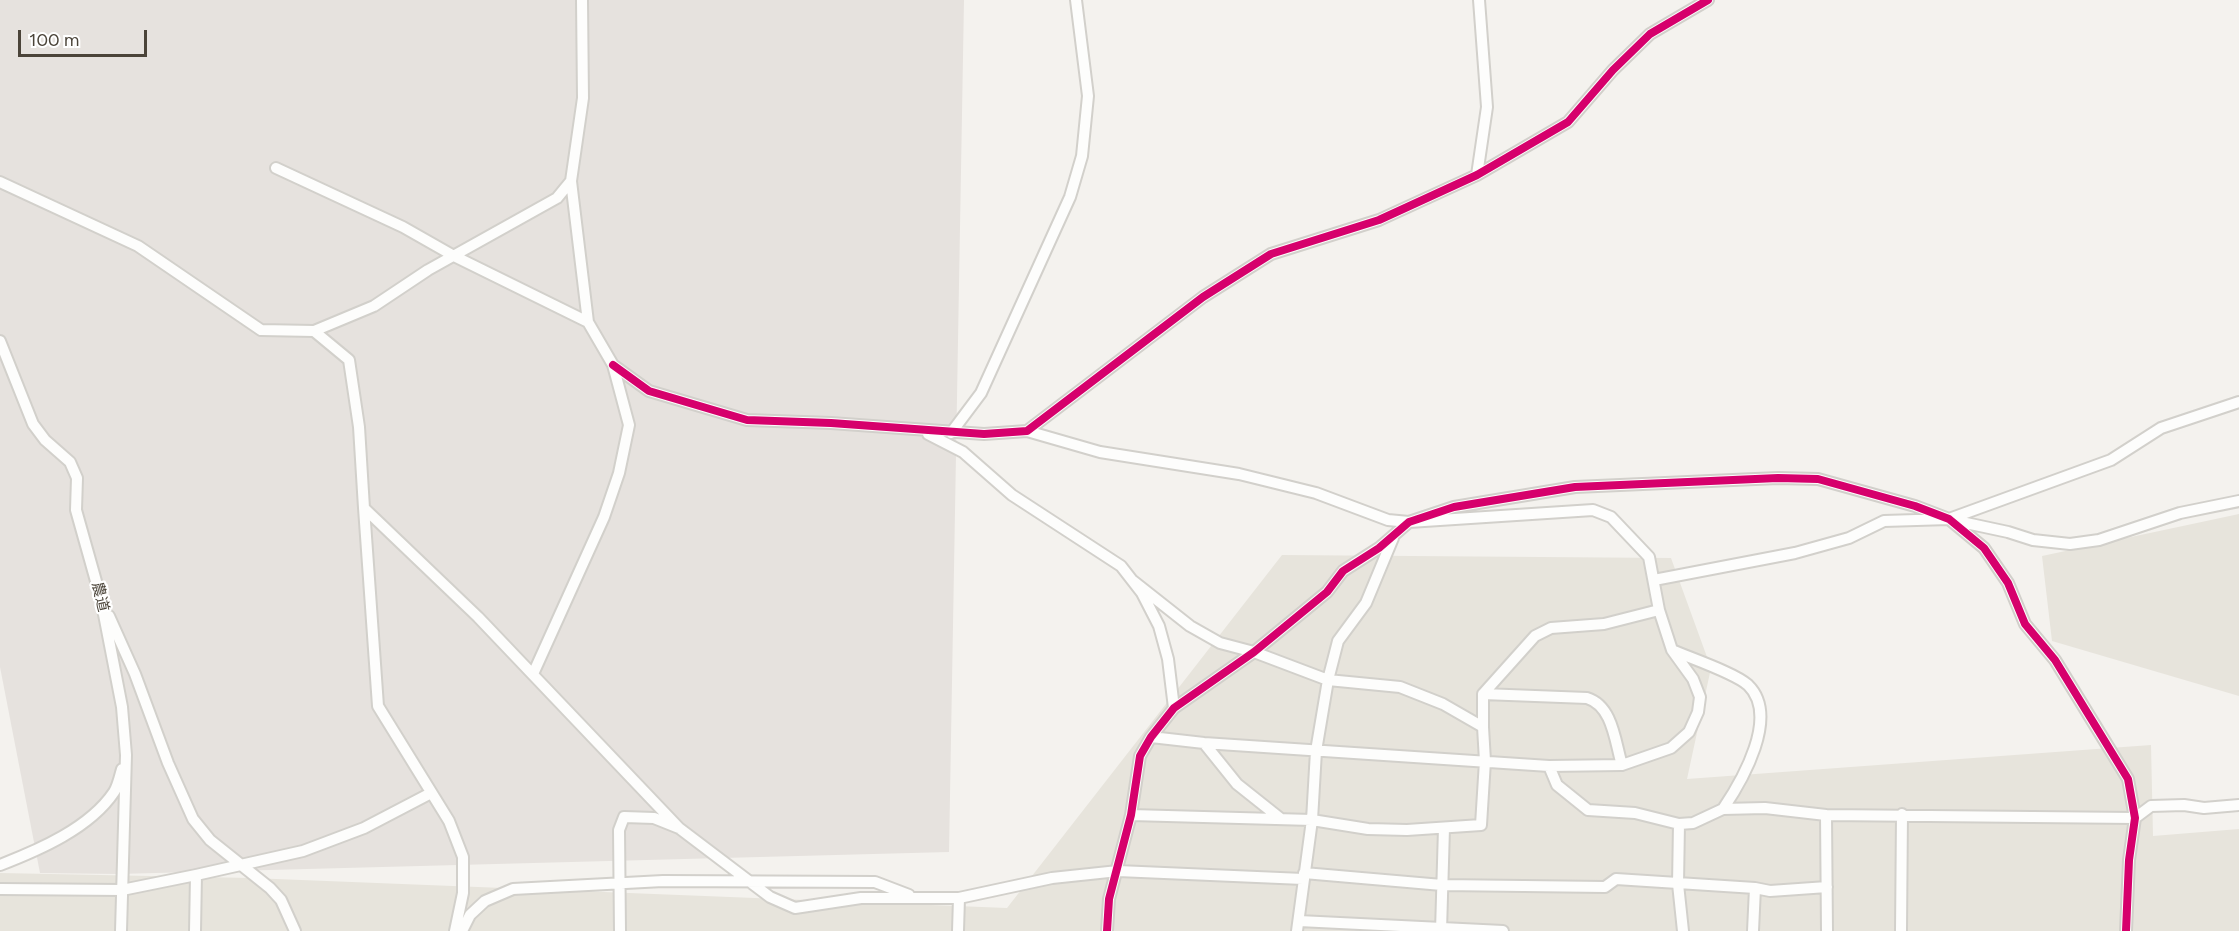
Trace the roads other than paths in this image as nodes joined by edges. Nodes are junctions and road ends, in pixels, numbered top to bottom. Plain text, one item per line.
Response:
1 (582, 0) edge
2 (1076, 0) edge
3 (1479, 0) edge
4 (1708, 0) edge
5 (276, 168) dead end
6 (1477, 175) junction
7 (571, 181) junction
8 (0, 182) edge
9 (454, 256) junction
10 (588, 322) junction
11 (314, 331) junction
12 (0, 341) edge
13 (613, 365) junction
14 (2239, 402) edge
15 (922, 431) junction
16 (1028, 431) junction
17 (951, 433) junction
18 (2239, 501) edge
19 (364, 508) junction
20 (1949, 519) junction
21 (1409, 522) junction
22 (1394, 535) junction
23 (1654, 580) junction
24 (1133, 581) junction
25 (101, 599) junction
26 (1659, 610) junction
27 (1672, 650) junction
28 (1254, 652) junction
29 (533, 674) junction
30 (1328, 680) junction
31 (1483, 694) junction
32 (1174, 708) junction
33 (1483, 727) junction
34 (1151, 737) junction
35 (1204, 744) junction
36 (1316, 750) junction
37 (126, 754) junction
38 (1485, 761) junction
39 (1622, 765) junction
40 (1549, 766) junction
41 (431, 793) junction
42 (2239, 805) edge
43 (1723, 809) junction
44 (1902, 814) junction
45 (1131, 815) junction
46 (1826, 815) junction
47 (2135, 818) junction
48 (1281, 819) junction
49 (1312, 820) junction
50 (1679, 824) junction
51 (679, 828) junction
52 (1444, 828) junction
53 (0, 865) edge
54 (242, 865) junction
55 (1118, 871) junction
56 (196, 875) junction
57 (1303, 876) junction
58 (749, 881) junction
59 (619, 883) junction
60 (1678, 884) junction
61 (1442, 885) junction
62 (1827, 887) junction
63 (1755, 888) junction
64 (0, 889) edge
65 (122, 890) junction
66 (922, 898) junction
67 (958, 898) junction
68 (1298, 926) edge
69 (1441, 929) edge
70 (121, 931) edge
71 (195, 931) edge
72 (295, 931) edge
73 (455, 931) edge
74 (462, 931) edge
75 (620, 931) edge
76 (958, 931) edge
77 (1107, 931) edge
78 (1503, 931) edge
79 (1683, 931) edge
80 (1753, 931) edge
81 (1827, 931) edge
82 (1901, 931) edge
83 (2126, 931) edge

1 - 7 street
2 - 17 street
3 - 6 street
4 - 6 street
5 - 9 street
6 - 16 street
7 - 9 street
7 - 10 street
8 - 11 street
9 - 10 street
9 - 11 street
10 - 13 street
11 - 19 street
12 - 25 street, 農道
13 - 15 street
13 - 29 street
14 - 20 street
15 - 17 street
15 - 24 street
16 - 17 street
16 - 21 street
18 - 20 street
19 - 29 street
19 - 41 street
20 - 21 street
20 - 23 street
20 - 47 street
21 - 22 street
21 - 23 street
22 - 28 street
22 - 30 street
23 - 26 street
24 - 28 street
24 - 32 street
25 - 37 street, 農道
25 - 54 street
26 - 27 street
26 - 31 street
27 - 39 street
27 - 43 street
28 - 30 street
28 - 32 street
29 - 51 street
30 - 33 street
30 - 36 street
31 - 33 street
31 - 39 street
32 - 34 street
33 - 38 street
34 - 35 street
34 - 45 street
35 - 36 street
35 - 48 street
36 - 38 street
36 - 49 street
37 - 53 street
37 - 65 street, 農道
38 - 40 street
38 - 52 street
39 - 40 street
40 - 50 street
41 - 54 street
41 - 73 street
42 - 47 street
43 - 46 street
43 - 50 street
44 - 46 street
44 - 47 street
44 - 82 street
45 - 48 street
45 - 55 street
46 - 62 street
47 - 83 street
48 - 49 street
49 - 52 street
49 - 57 street
50 - 60 street
51 - 58 street
51 - 59 street
52 - 61 street
54 - 56 street
54 - 72 street
55 - 57 street
55 - 67 street
55 - 77 street
56 - 65 street
56 - 71 street
57 - 61 street
57 - 68 street
58 - 59 street
58 - 66 street
58 - 66 street
59 - 74 street
59 - 75 street
60 - 61 street
60 - 63 street
60 - 79 street
61 - 69 street
62 - 63 street
62 - 81 street
63 - 80 street
64 - 65 street
65 - 70 street, 農道
66 - 67 street
67 - 76 street
68 - 69 street
69 - 78 street

